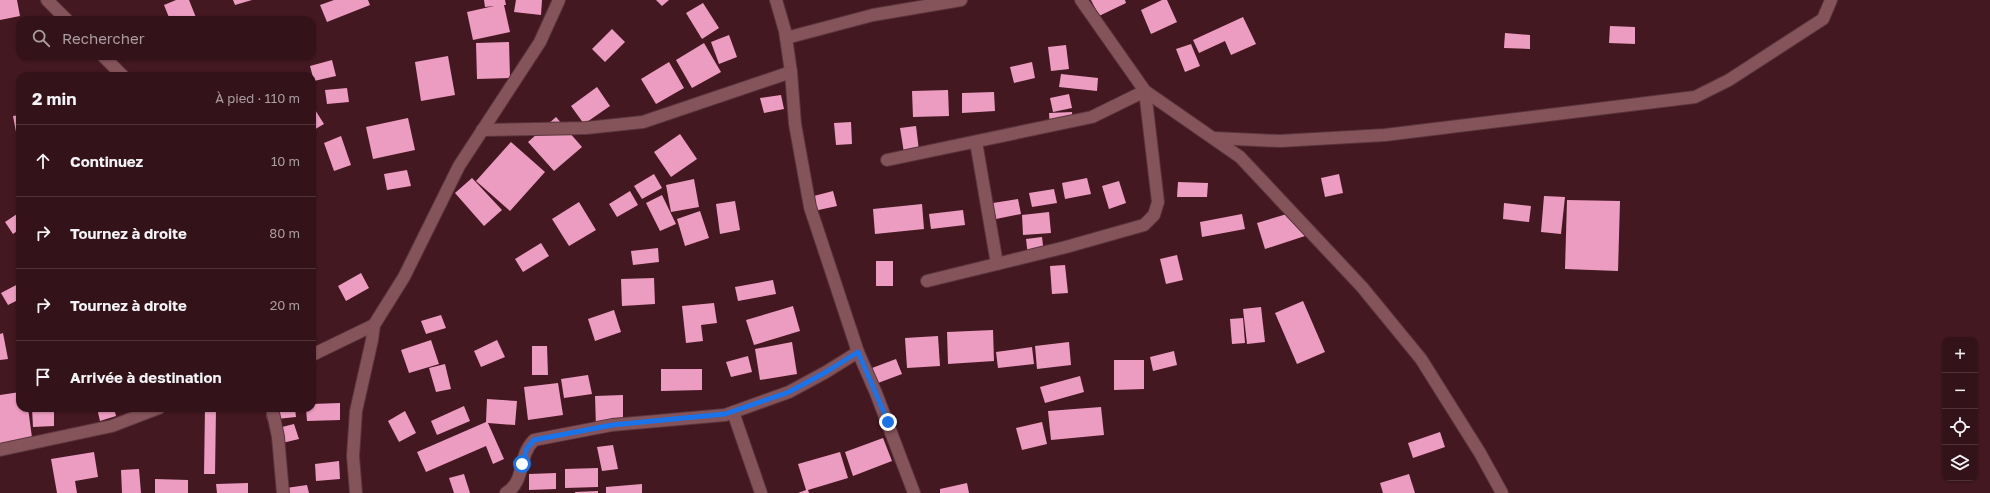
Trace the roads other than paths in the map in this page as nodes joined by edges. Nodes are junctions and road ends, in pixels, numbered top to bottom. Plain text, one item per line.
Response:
1 (47, 0) edge
2 (559, 0) edge
3 (776, 0) edge
4 (960, 0) edge
5 (1081, 0) edge
6 (1831, 0) edge
7 (63, 16) edge
8 (786, 38) junction
9 (107, 60) edge
10 (119, 72) edge
11 (791, 72) junction
12 (1145, 91) junction
13 (482, 130) junction
14 (1214, 138) junction
15 (976, 142) junction
16 (887, 160) dead end
17 (997, 264) junction
18 (927, 281) dead end
19 (374, 325) junction
20 (858, 352) junction
21 (316, 353) edge
22 (149, 412) edge
23 (273, 412) edge
24 (733, 412) junction
25 (0, 450) edge
26 (283, 493) edge
27 (356, 493) edge
28 (506, 493) edge
29 (761, 493) edge
30 (914, 493) edge
31 (1502, 493) edge

1 - 7 street
2 - 13 street
3 - 8 street
4 - 8 street
5 - 12 street
6 - 14 street
8 - 11 street
9 - 10 street
11 - 13 street
11 - 20 street
12 - 14 street
12 - 15 street
12 - 17 street
13 - 19 street
14 - 31 street
15 - 16 street
15 - 17 street
17 - 18 street
19 - 21 street
19 - 27 street
20 - 24 street
20 - 30 street
22 - 25 street
23 - 26 street
24 - 28 street
24 - 29 street

